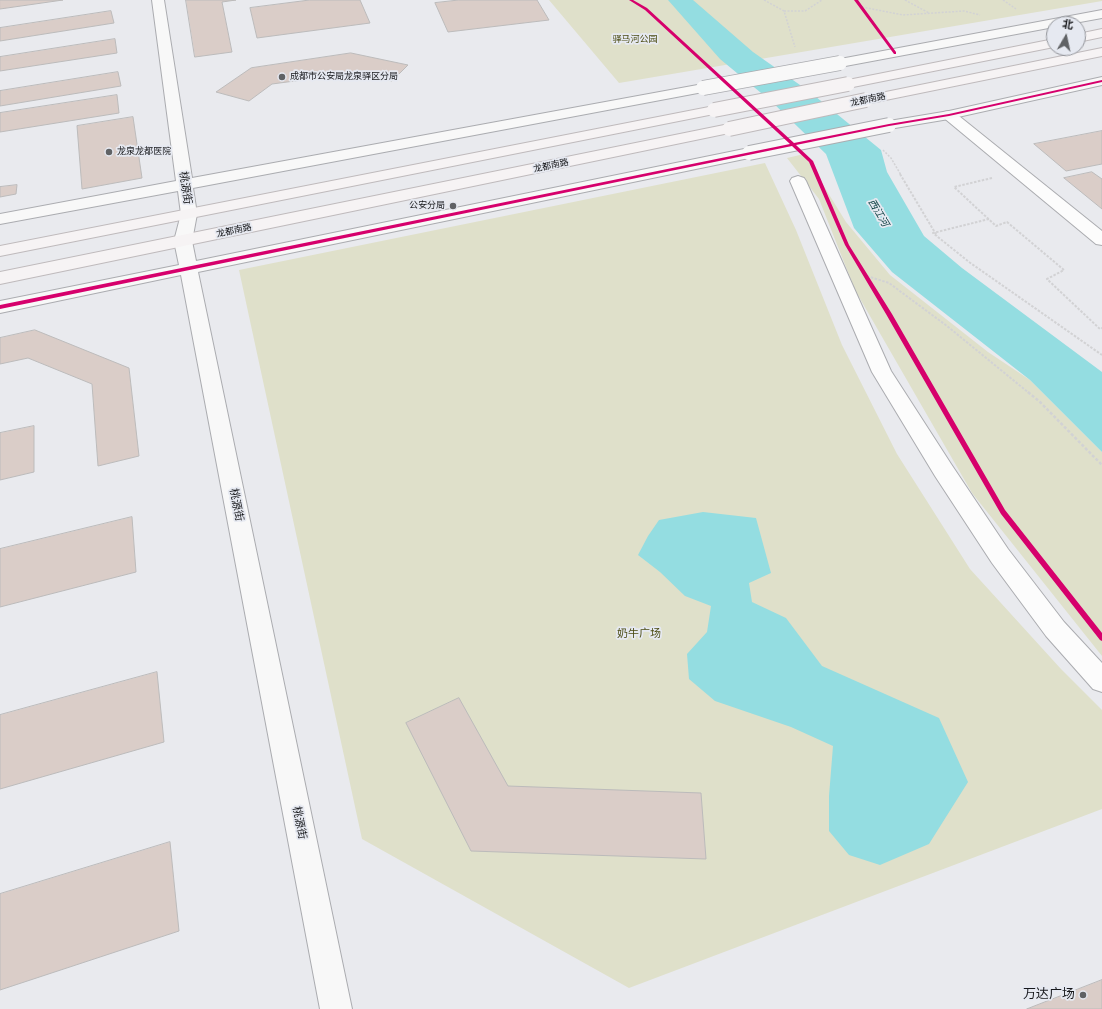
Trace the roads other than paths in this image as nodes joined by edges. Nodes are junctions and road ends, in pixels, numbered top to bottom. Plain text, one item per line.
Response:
1 (158, 0) edge
2 (1102, 14) edge
3 (1102, 33) edge
4 (1086, 36) edge
5 (1046, 45) edge
6 (1102, 52) edge
7 (1102, 81) edge
8 (949, 115) junction
9 (798, 181) dead end
10 (185, 184) junction
11 (189, 214) junction
12 (0, 219) edge
13 (1102, 240) edge
14 (183, 241) junction
15 (0, 251) edge
16 (189, 268) junction
17 (0, 278) edge
18 (0, 307) edge
19 (1102, 681) edge
20 (336, 1009) edge

1 - 10 street, 桃源街
2 - 10 street, bridge
3 - 4 main road
5 - 11 main road, 龙都南路, bridge
6 - 14 main road, 龙都南路, bridge
7 - 8 street
8 - 13 street
8 - 16 street, bridge
9 - 19 street
10 - 11 street, 桃源街
10 - 12 street
11 - 14 street, 桃源街
11 - 15 main road, 龙都南路
14 - 16 street, 桃源街
14 - 17 main road, 龙都南路
16 - 18 street
16 - 20 street, 桃源街

